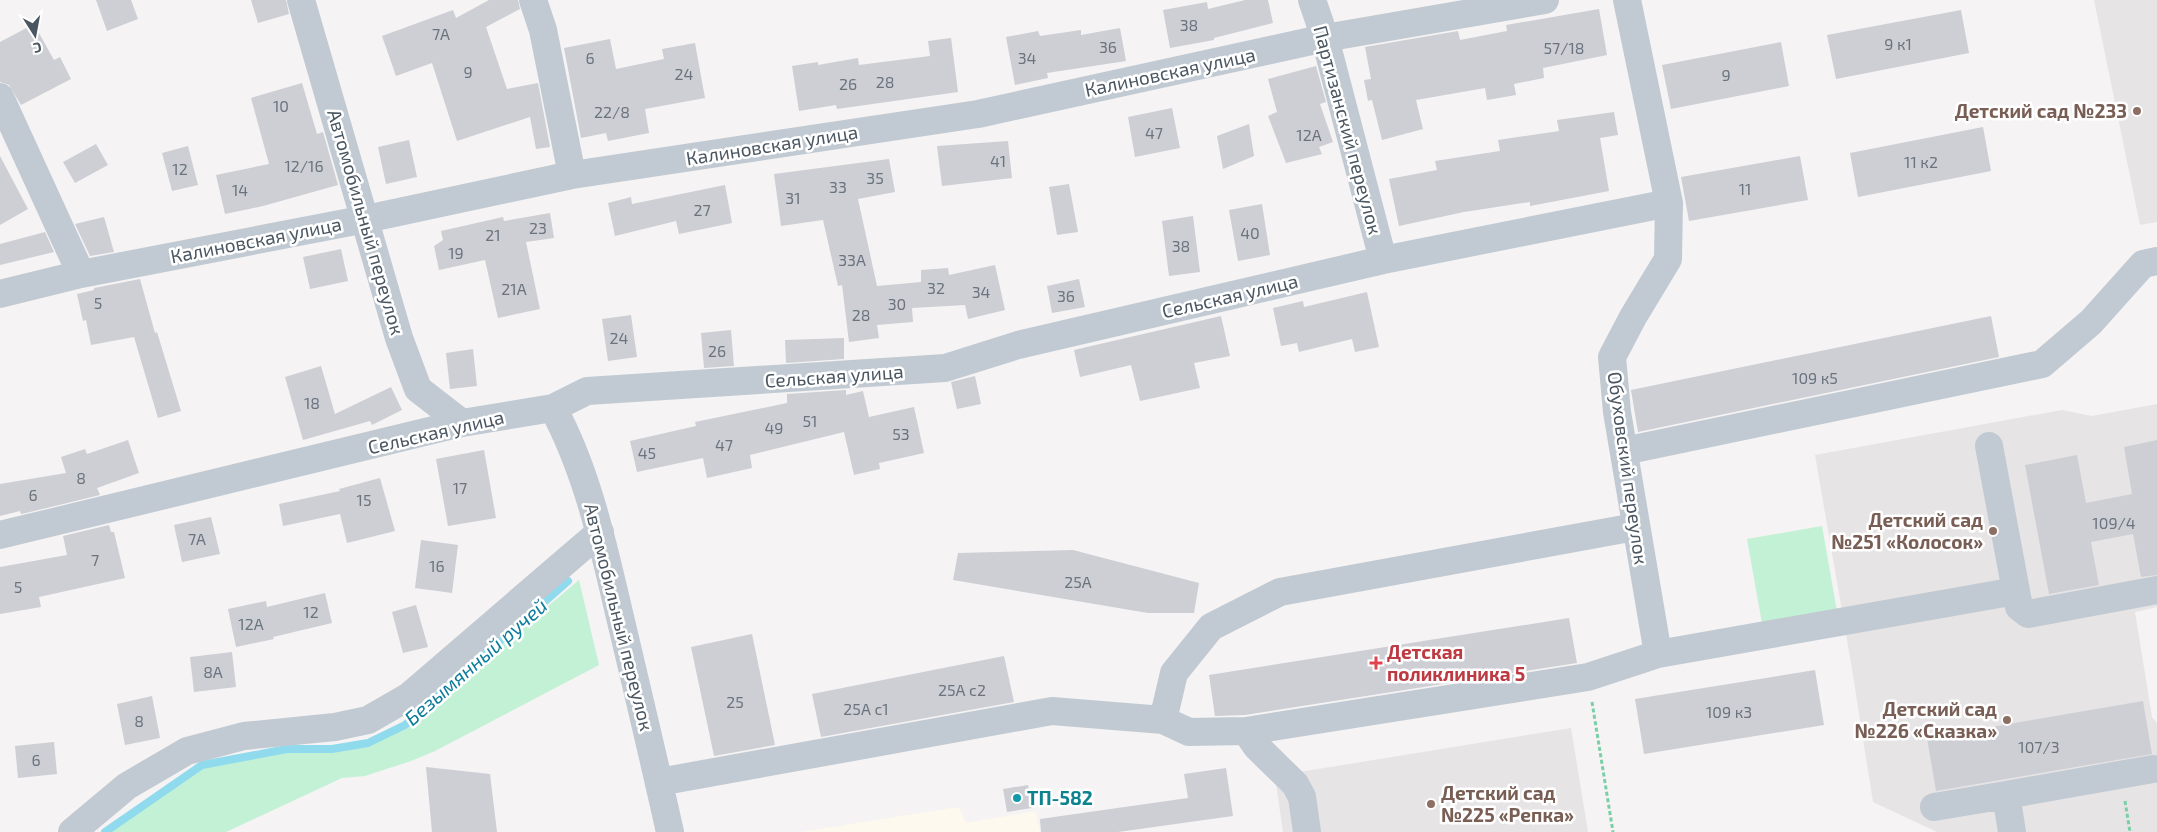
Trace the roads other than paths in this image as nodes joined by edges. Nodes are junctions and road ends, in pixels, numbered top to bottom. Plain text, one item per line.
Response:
1 (301, 0) edge
2 (533, 0) edge
3 (1312, 0) edge
4 (1545, 0) edge
5 (1627, 0) edge
6 (1325, 38) junction
7 (0, 97) edge
8 (572, 175) junction
9 (1668, 203) junction
10 (366, 219) junction
11 (1383, 260) junction
12 (2157, 261) edge
13 (81, 274) junction
14 (0, 294) edge
15 (553, 408) junction
16 (462, 423) junction
17 (1989, 446) dead end
18 (1624, 451) junction
19 (1635, 527) junction
20 (600, 532) junction
21 (0, 535) edge
22 (2157, 590) edge
23 (2016, 591) junction
24 (1658, 654) junction
25 (1163, 720) junction
26 (1246, 731) junction
27 (2153, 769) dead end
28 (659, 782) junction
29 (2006, 795) junction
30 (1934, 807) dead end
31 (72, 832) edge
32 (670, 832) edge
33 (1307, 832) edge
34 (2012, 832) edge

1 - 10 street, Автомобильный переулок
2 - 8 street
3 - 6 street, Партизанский переулок
4 - 6 street, Калиновская улица
5 - 9 street, Обуховский переулок
6 - 8 street, Калиновская улица
6 - 11 street, Партизанский переулок
7 - 13 street
8 - 10 street, Калиновская улица
9 - 11 street, Сельская улица
9 - 18 street, Обуховский переулок
10 - 13 street, Калиновская улица
10 - 16 street, Автомобильный переулок
11 - 15 street, Сельская улица
12 - 18 street
13 - 14 street, Калиновская улица
15 - 16 street, Сельская улица
15 - 20 street, Автомобильный переулок
16 - 21 street, Сельская улица
17 - 23 street
18 - 19 street, Обуховский переулок
19 - 24 street, Обуховский переулок
19 - 25 street
20 - 28 street, Автомобильный переулок
20 - 31 street
22 - 23 street
23 - 24 street
24 - 26 street
25 - 26 street
25 - 28 street
26 - 33 street
27 - 29 street
28 - 32 street, Автомобильный переулок
29 - 30 street
29 - 34 street

